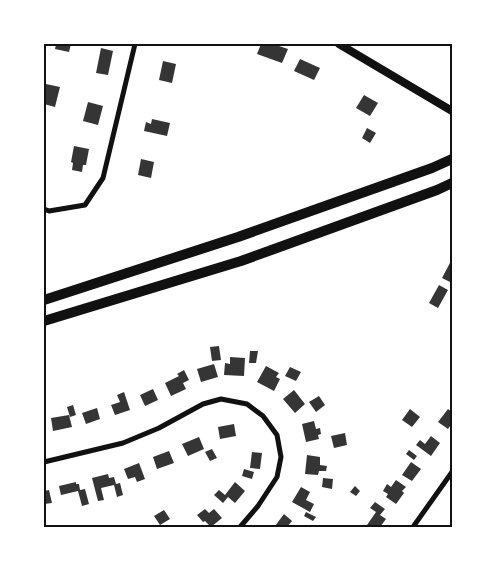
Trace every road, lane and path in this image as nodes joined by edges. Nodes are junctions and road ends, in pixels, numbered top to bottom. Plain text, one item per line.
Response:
1 (135, 44) edge
2 (340, 44) edge
3 (452, 111) edge
4 (452, 159) edge
5 (452, 183) edge
6 (44, 209) edge
7 (44, 300) edge
8 (44, 320) edge
9 (44, 462) edge
10 (452, 472) edge
11 (240, 527) edge
12 (413, 527) edge

1 - 6 street
2 - 3 main road
4 - 7 highway
5 - 8 highway
9 - 11 street
10 - 12 street

